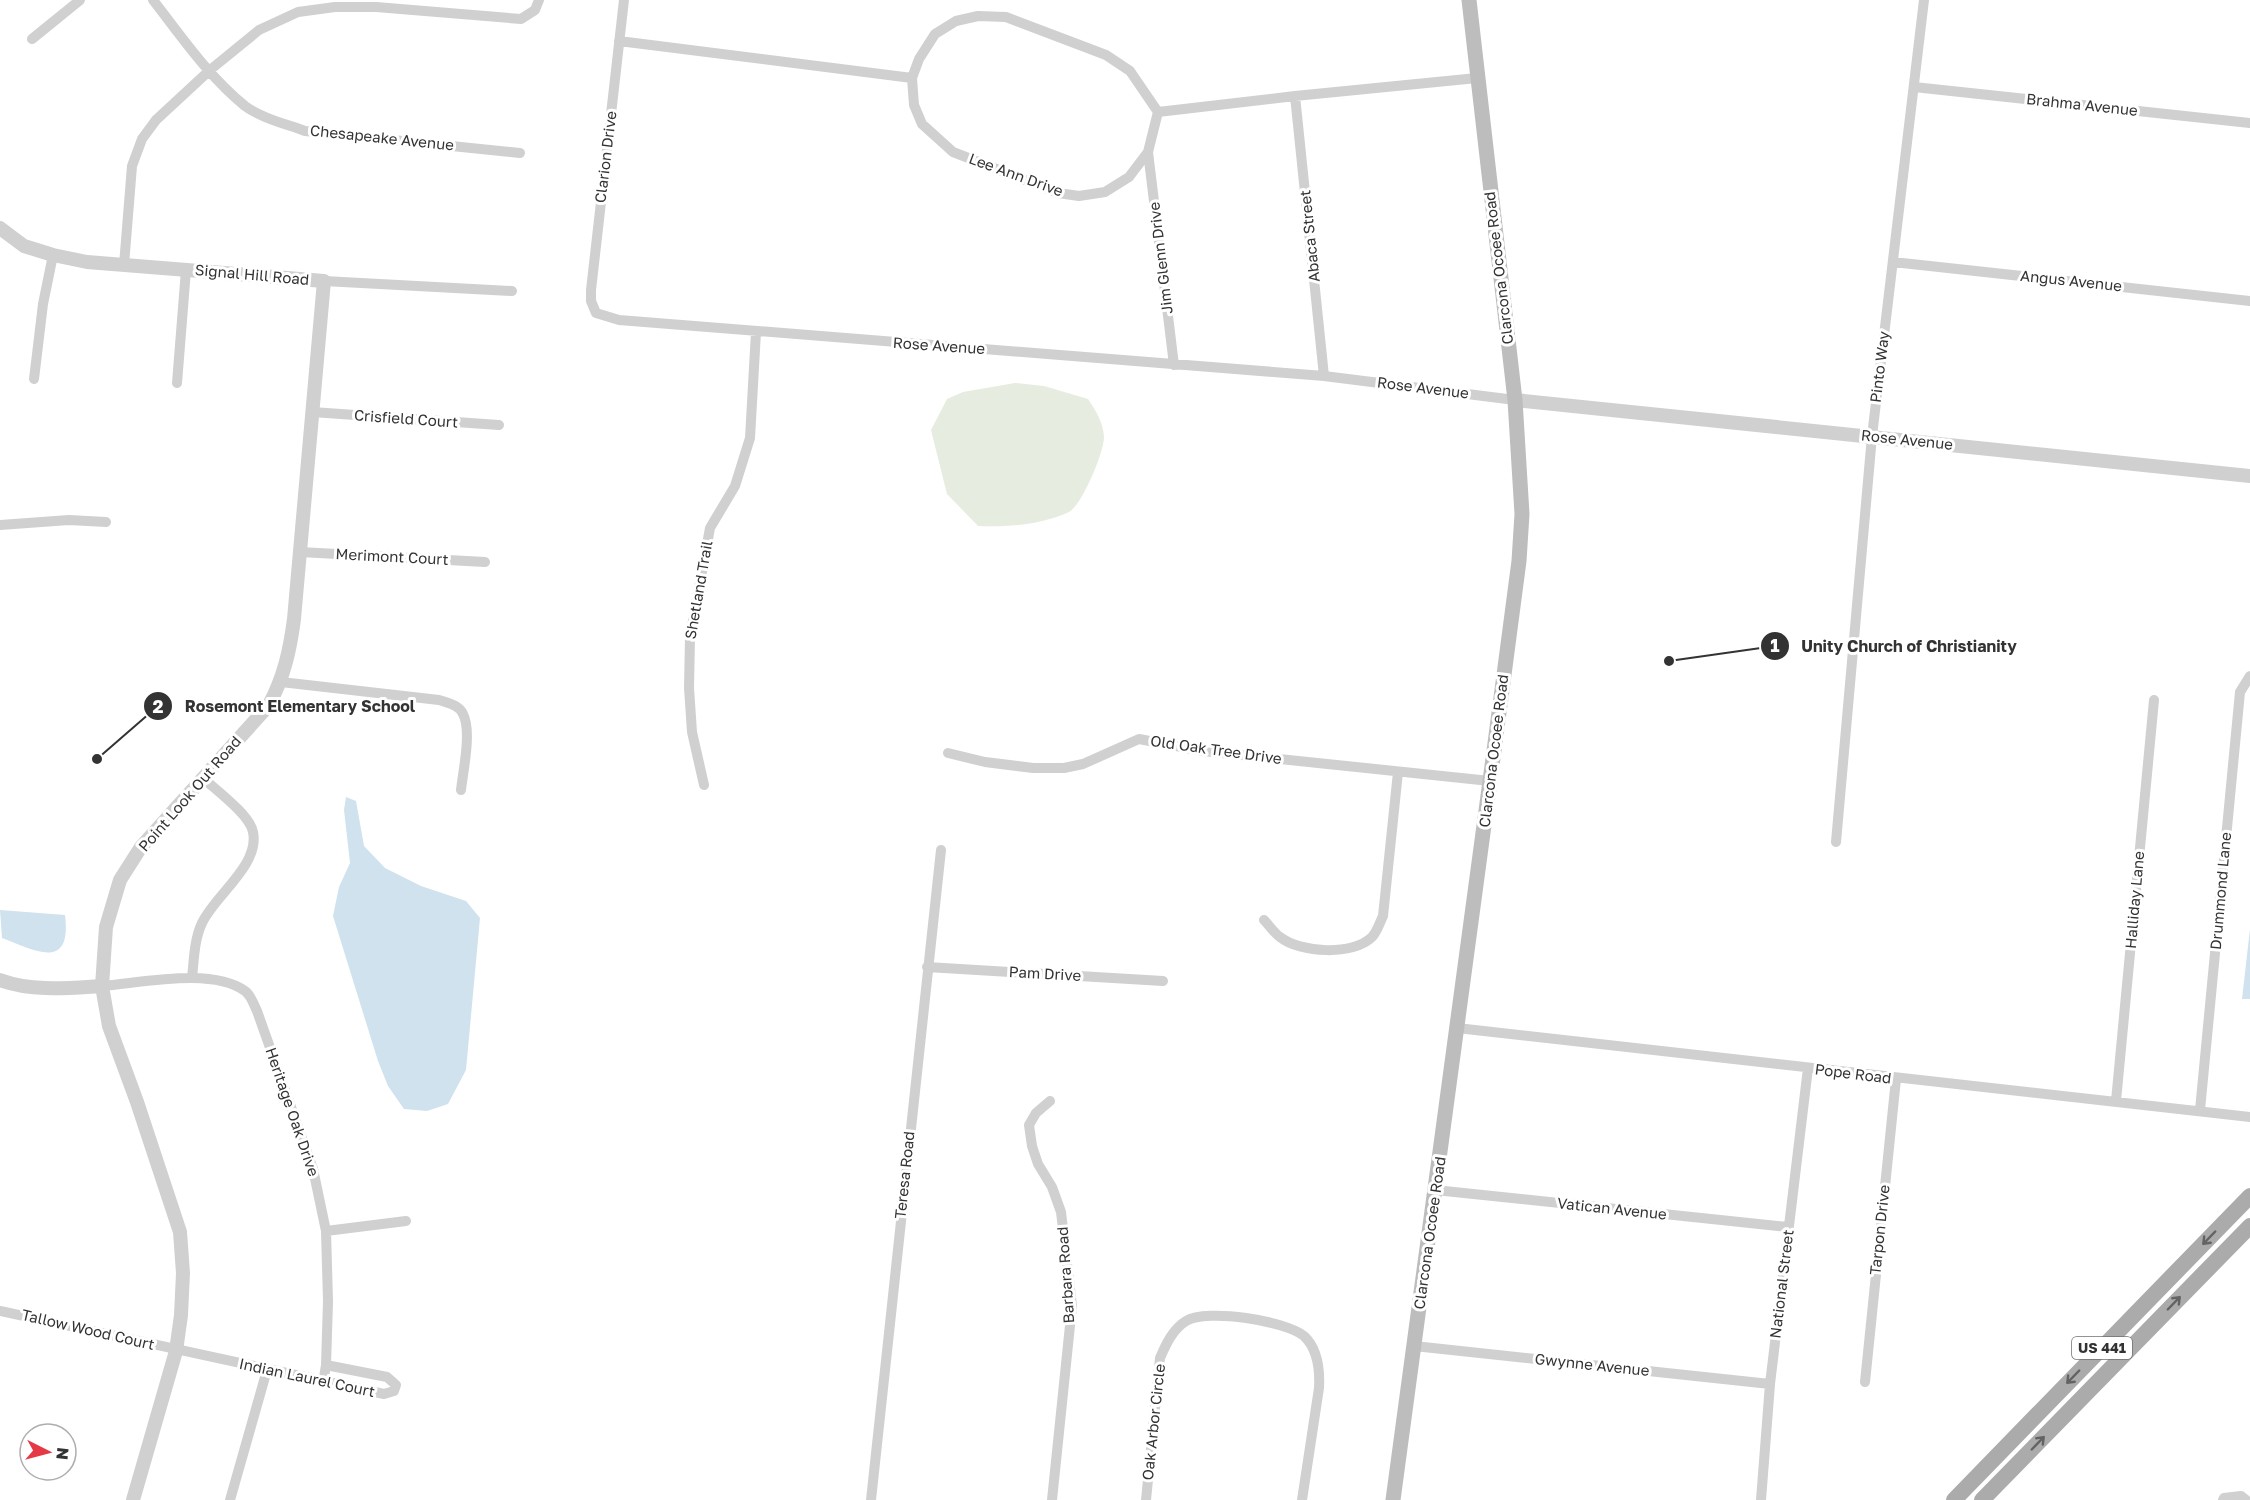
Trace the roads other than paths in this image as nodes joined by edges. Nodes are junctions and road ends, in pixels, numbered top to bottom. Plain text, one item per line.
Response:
1 (80, 0) edge
2 (153, 0) edge
3 (539, 0) edge
4 (624, 0) edge
5 (1469, 0) edge
6 (1924, 0) edge
7 (32, 39) dead end
8 (619, 41) junction
9 (210, 70) junction
10 (912, 78) junction
11 (1477, 78) junction
12 (1914, 87) junction
13 (1295, 96) junction
14 (1158, 112) junction
15 (2250, 123) edge
16 (1148, 152) junction
17 (519, 153) dead end
18 (0, 228) edge
19 (53, 255) junction
20 (1893, 262) junction
21 (124, 265) junction
22 (186, 270) junction
23 (324, 281) junction
24 (512, 291) dead end
25 (2250, 301) edge
26 (596, 312) joint
27 (756, 332) junction
28 (1174, 364) junction
29 (1324, 376) junction
30 (34, 379) dead end
31 (177, 383) dead end
32 (1515, 400) junction
33 (312, 412) junction
34 (499, 425) dead end
35 (1872, 436) junction
36 (2250, 476) edge
37 (106, 522) dead end
38 (0, 525) edge
39 (300, 552) junction
40 (485, 562) dead end
41 (2250, 676) edge
42 (281, 682) junction
43 (2154, 699) dead end
44 (948, 753) dead end
45 (1398, 772) junction
46 (203, 778) junction
47 (1490, 782) junction
48 (704, 785) dead end
49 (461, 790) dead end
50 (1836, 842) dead end
51 (941, 850) dead end
52 (1264, 920) dead end
53 (927, 967) junction
54 (192, 978) junction
55 (0, 980) edge
56 (1162, 981) dead end
57 (102, 986) junction
58 (1457, 1028) junction
59 (1808, 1068) junction
60 (1896, 1078) junction
61 (1050, 1101) dead end
62 (2116, 1101) junction
63 (2200, 1110) junction
64 (2250, 1117) edge
65 (1436, 1190) junction
66 (2250, 1196) edge
67 (406, 1221) dead end
68 (2250, 1226) edge
69 (1788, 1227) junction
70 (326, 1231) junction
71 (0, 1311) edge
72 (1414, 1346) junction
73 (176, 1351) junction
74 (326, 1365) junction
75 (267, 1371) junction
76 (1864, 1382) dead end
77 (323, 1383) junction
78 (1770, 1384) junction
79 (2007, 1445) junction
80 (2019, 1462) junction
81 (141, 1477) junction
82 (133, 1500) edge
83 (141, 1500) edge
84 (230, 1500) edge
85 (871, 1500) edge
86 (1052, 1500) edge
87 (1146, 1500) edge
88 (1302, 1500) edge
89 (1393, 1500) edge
90 (1761, 1500) edge
91 (1954, 1500) edge
92 (1982, 1500) edge
93 (2223, 1500) edge
94 (2246, 1500) edge

1 - 7 street
2 - 9 street, Chesapeake Avenue
3 - 9 street
4 - 8 street, Clarion Drive
5 - 11 main road, Clarcona Ocoee Road
6 - 12 street, Pinto Way
8 - 10 street
8 - 26 street, Clarion Drive
9 - 17 street, Chesapeake Avenue
9 - 21 street
10 - 14 street, Lee Ann Drive
10 - 16 street, Lee Ann Drive
11 - 13 street
11 - 32 main road, Clarcona Ocoee Road
12 - 15 street, Brahma Avenue
12 - 20 street, Pinto Way
13 - 14 street
13 - 29 street, Abaca Street
14 - 16 street, Lee Ann Drive
16 - 28 street, Jim Glenn Drive
18 - 19 street, Signal Hill Road
19 - 21 street, Signal Hill Road
19 - 30 street
20 - 25 street, Angus Avenue
20 - 35 street, Pinto Way
21 - 22 street, Signal Hill Road
22 - 23 street, Signal Hill Road
22 - 31 street
23 - 24 street, Signal Hill Road
23 - 33 street, Point Look Out Road
26 - 27 street, Rose Avenue
27 - 28 street, Rose Avenue
27 - 48 street, Shetland Trail
28 - 29 street, Rose Avenue
29 - 32 street, Rose Avenue
32 - 35 street, Rose Avenue
32 - 47 main road, Clarcona Ocoee Road
33 - 34 street, Crisfield Court
33 - 39 street, Point Look Out Road
35 - 36 street, Rose Avenue
35 - 50 street, Pinto Way
37 - 38 street
39 - 40 street, Merimont Court
39 - 42 street, Point Look Out Road
41 - 63 street, Drummond Lane
42 - 46 street, Point Look Out Road
42 - 49 street
43 - 62 street, Halliday Lane
44 - 45 street, Old Oak Tree Drive
45 - 47 street, Old Oak Tree Drive
45 - 52 street
46 - 54 street
46 - 57 street, Point Look Out Road
47 - 58 main road, Clarcona Ocoee Road
51 - 53 street, Teresa Road
53 - 56 street, Pam Drive
53 - 85 street, Teresa Road
54 - 57 street, Heritage Oak Drive
54 - 70 street, Heritage Oak Drive
55 - 57 street
57 - 73 street, Point Look Out Road
58 - 59 street, Pope Road
58 - 65 main road, Clarcona Ocoee Road
59 - 60 street, Pope Road
59 - 69 street, National Street
60 - 62 street, Pope Road
60 - 76 street, Tarpon Drive
61 - 86 street, Barbara Road
62 - 63 street, Pope Road
63 - 64 street, Pope Road
65 - 69 street, Vatican Avenue
65 - 72 main road, Clarcona Ocoee Road
66 -> 79 main road, US 441
67 - 70 street
80 -> 68 main road, US 441
69 - 78 street, National Street
70 - 74 street, Heritage Oak Drive
71 - 73 street, Tallow Wood Court
72 - 78 street, Gwynne Avenue
72 - 89 main road, Clarcona Ocoee Road
73 - 75 street, Indian Laurel Court
73 - 81 street, Point Look Out Road
74 - 77 street, Heritage Oak Drive
74 - 77 street, Indian Laurel Court
75 - 77 street, Indian Laurel Court
75 - 84 street
78 - 90 street, National Street
79 - 80 street
79 - 91 main road, US 441
80 - 92 main road, US 441
81 - 82 street, Point Look Out Road
81 - 83 street, Point Look Out Road
87 - 88 street, Oak Arbor Circle
93 - 94 street

